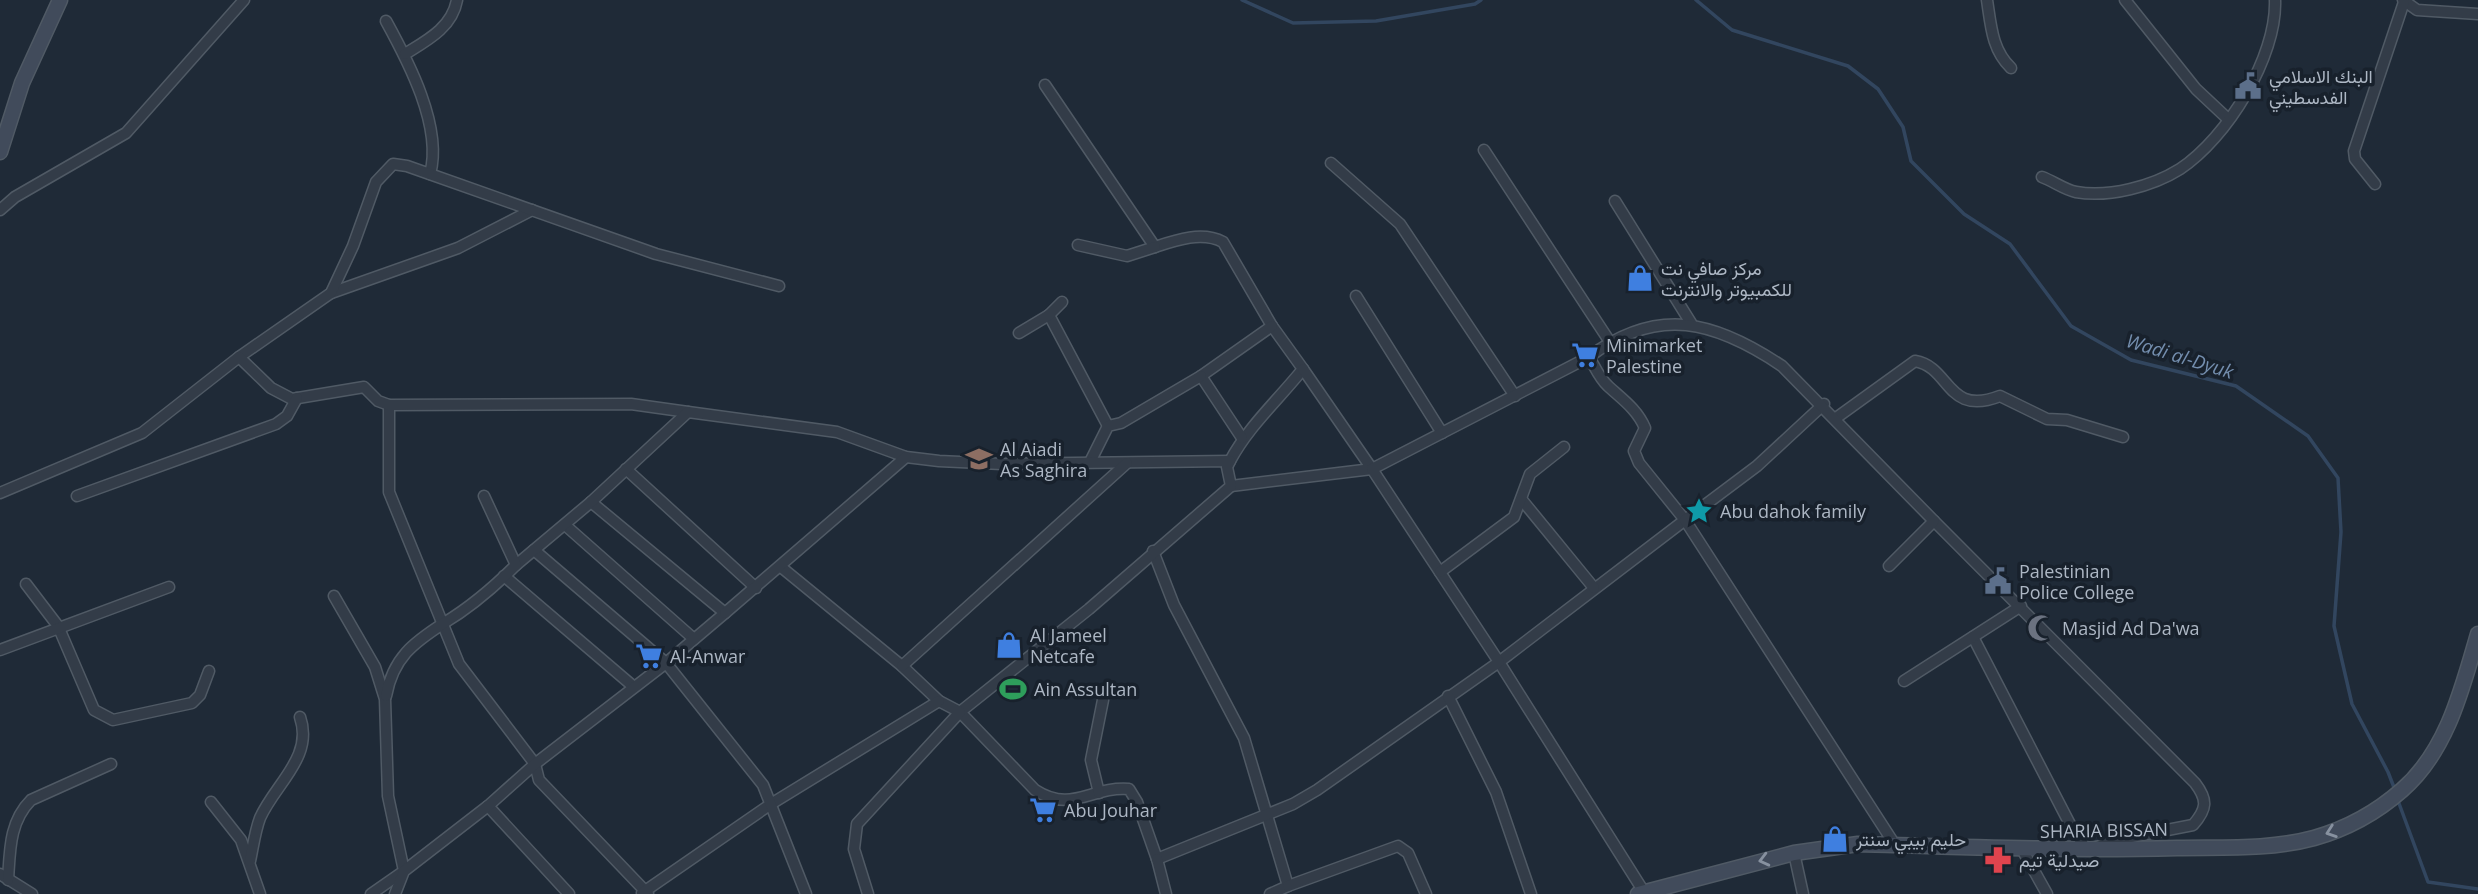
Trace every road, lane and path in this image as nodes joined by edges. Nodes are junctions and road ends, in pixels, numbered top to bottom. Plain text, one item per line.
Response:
1 (60, 0) edge
2 (244, 0) edge
3 (457, 0) edge
4 (1987, 0) edge
5 (2125, 0) edge
6 (2275, 0) edge
7 (2404, 1) edge
8 (2478, 14) edge
9 (386, 21) dead end
10 (405, 54) junction
11 (2011, 68) dead end
12 (1045, 85) dead end
13 (2228, 119) junction
14 (1484, 150) dead end
15 (0, 152) edge
16 (1331, 163) dead end
17 (430, 174) junction
18 (2042, 177) dead end
19 (2375, 184) dead end
20 (1615, 201) dead end
21 (0, 210) edge
22 (532, 210) junction
23 (1078, 244) dead end
24 (1155, 247) junction
25 (779, 286) dead end
26 (331, 293) junction
27 (1356, 296) dead end
28 (1062, 302) dead end
29 (1049, 316) junction
30 (1691, 323) junction
31 (1272, 326) junction
32 (1019, 333) dead end
33 (1610, 342) junction
34 (239, 357) junction
35 (1589, 358) junction
36 (1303, 369) junction
37 (1201, 376) junction
38 (1515, 396) junction
39 (298, 398) junction
40 (1824, 404) junction
41 (389, 405) junction
42 (688, 412) junction
43 (1836, 418) junction
44 (1108, 426) junction
45 (1442, 433) junction
46 (2123, 437) dead end
47 (1242, 438) junction
48 (1564, 447) dead end
49 (906, 457) junction
50 (1230, 461) junction
51 (1090, 462) junction
52 (1127, 463) junction
53 (626, 469) junction
54 (1372, 469) junction
55 (1231, 486) junction
56 (0, 493) edge
57 (77, 496) dead end
58 (484, 496) dead end
59 (1522, 500) junction
60 (592, 502) junction
61 (1685, 520) junction
62 (1934, 521) junction
63 (565, 525) junction
64 (534, 550) junction
65 (1153, 551) junction
66 (516, 565) junction
67 (1889, 566) dead end
68 (781, 567) junction
69 (1440, 572) junction
70 (504, 576) junction
71 (26, 584) dead end
72 (169, 587) dead end
73 (756, 588) junction
74 (1594, 588) junction
75 (334, 596) dead end
76 (2021, 606) junction
77 (725, 613) junction
78 (444, 623) junction
79 (58, 626) junction
80 (1973, 637) junction
81 (694, 639) junction
82 (2477, 646) edge
83 (0, 650) edge
84 (1499, 662) junction
85 (666, 663) junction
86 (902, 666) junction
87 (209, 671) dead end
88 (2471, 677) edge
89 (1904, 681) dead end
90 (634, 687) junction
91 (1448, 696) junction
92 (386, 699) junction
93 (1103, 700) dead end
94 (939, 701) junction
95 (960, 712) junction
96 (300, 717) dead end
97 (111, 764) dead end
98 (535, 764) junction
99 (1099, 793) junction
100 (211, 802) dead end
101 (771, 804) junction
102 (488, 806) junction
103 (1265, 815) junction
104 (1895, 845) junction
105 (2087, 850) junction
106 (2023, 851) junction
107 (1794, 853) junction
108 (1157, 859) junction
109 (250, 861) junction
110 (404, 872) junction
111 (4, 877) edge
112 (1288, 886) junction
113 (645, 893) edge
114 (1641, 893) edge
115 (32, 894) edge
116 (260, 894) edge
117 (371, 894) edge
118 (395, 894) edge
119 (569, 894) edge
120 (806, 894) edge
121 (868, 894) edge
122 (1166, 894) edge
123 (1269, 894) edge
124 (1426, 894) edge
125 (1531, 894) edge
126 (1803, 894) edge
127 (2047, 894) edge

1 - 15 street
2 - 21 street
3 - 10 street
4 - 11 street
5 - 13 street
6 - 13 street
7 - 8 street
7 - 19 street
9 - 10 street
10 - 17 street
12 - 24 street
13 - 18 street
14 - 33 street
16 - 38 street
17 - 22 street
17 - 26 street
20 - 30 street
22 - 25 street
22 - 26 street
23 - 24 street
24 - 31 street
26 - 34 street
27 - 45 street
28 - 29 street
29 - 32 street
29 - 44 street
30 - 33 street
30 - 40 street
31 - 36 street
31 - 37 street
33 - 35 street
34 - 39 street
34 - 56 street
35 - 38 street
35 - 61 street
36 - 47 street
36 - 54 street
37 - 44 street
37 - 47 street
38 - 45 street
39 - 41 street
39 - 57 street
40 - 43 street
40 - 61 street
41 - 42 street
41 - 78 street
42 - 49 street
42 - 53 street
43 - 46 street
43 - 62 street
44 - 51 street
45 - 54 street
47 - 50 street
48 - 59 street
49 - 51 street
49 - 68 street
50 - 52 street
50 - 55 street
51 - 52 street
52 - 86 street
53 - 60 street
53 - 73 street
54 - 55 street
54 - 69 street
55 - 65 street
58 - 66 street
59 - 69 street
59 - 74 street
60 - 63 street
60 - 77 street
61 - 74 street
61 - 104 street
62 - 67 street
62 - 76 street
63 - 64 street
63 - 81 street
64 - 66 street
64 - 85 street
65 - 95 street
65 - 103 street
66 - 70 street
68 - 73 street
68 - 86 street
69 - 84 street
70 - 78 street
70 - 90 street
71 - 79 street
72 - 79 street
73 - 77 street
74 - 84 street
75 - 92 street
76 - 80 street
76 - 105 street
77 - 81 street
78 - 92 street
78 - 98 street
79 - 83 street
79 - 87 street
80 - 89 street
80 - 105 street
81 - 85 street
82 - 88 street, SHARIA BISSAN
84 - 91 street
84 - 114 street
85 - 90 street
85 - 101 street
86 - 94 street
88 -> 105 street, SHARIA BISSAN
90 - 98 street
91 - 103 street
91 - 125 street
92 - 110 street
93 - 99 street
94 - 95 street
94 - 101 street
95 - 99 street
95 - 121 street
96 - 109 street
97 - 111 street
98 - 102 street
98 - 113 street
99 - 108 street
100 - 109 street
101 - 113 street
101 - 120 street
102 - 110 street
102 - 119 street
103 - 108 street
103 - 112 street
104 - 106 street, SHARIA BISSAN
104 - 107 street, SHARIA BISSAN
105 - 106 street, SHARIA BISSAN
106 - 127 street
107 -> 114 street, SHARIA BISSAN
107 - 126 street
108 - 122 street
109 - 116 street
110 - 117 street
110 - 118 street
111 - 115 street
112 - 123 street
112 - 124 street

